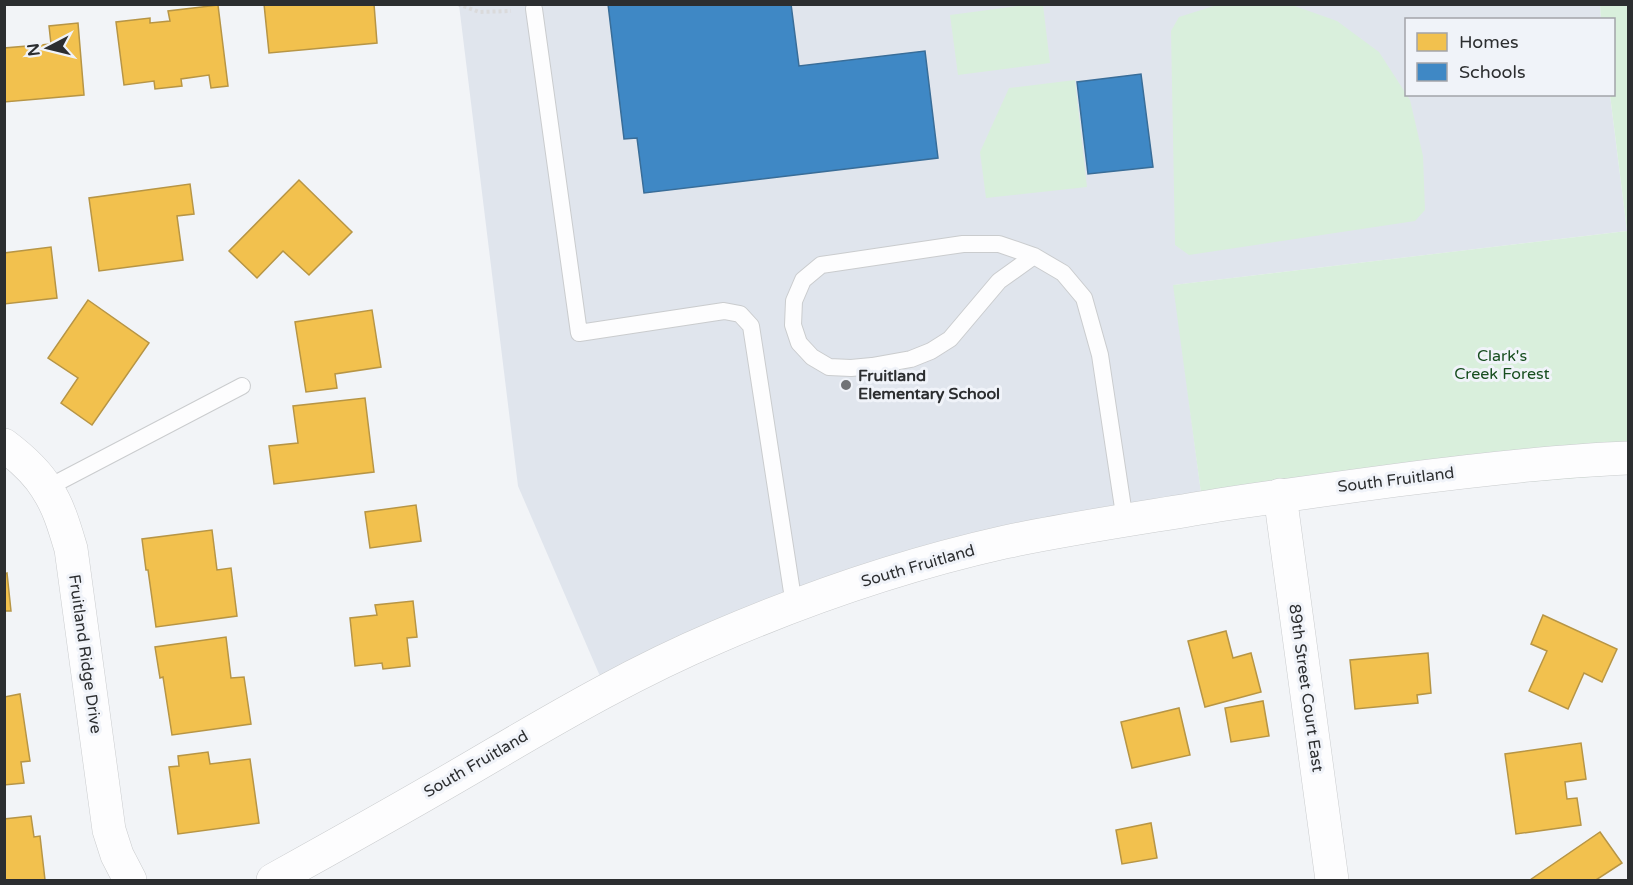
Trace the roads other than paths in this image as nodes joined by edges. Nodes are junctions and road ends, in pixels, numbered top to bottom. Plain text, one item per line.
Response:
1 (534, 9) road end
2 (1034, 256) junction
3 (242, 386) dead end
4 (4, 445) edge
5 (1629, 458) edge
6 (47, 488) junction
7 (1280, 495) junction
8 (1125, 521) junction
9 (794, 605) junction
10 (130, 880) edge
11 (273, 880) edge
12 (1332, 880) edge

1 - 9 lane
2 - 2 lane
2 - 8 lane
3 - 6 lane
4 - 6 street, Fruitland Ridge Drive
5 - 7 street, South Fruitland
6 - 10 street, Fruitland Ridge Drive
7 - 8 street, South Fruitland
7 - 12 street, 89th Street Court East
8 - 9 street, South Fruitland
9 - 11 street, South Fruitland

